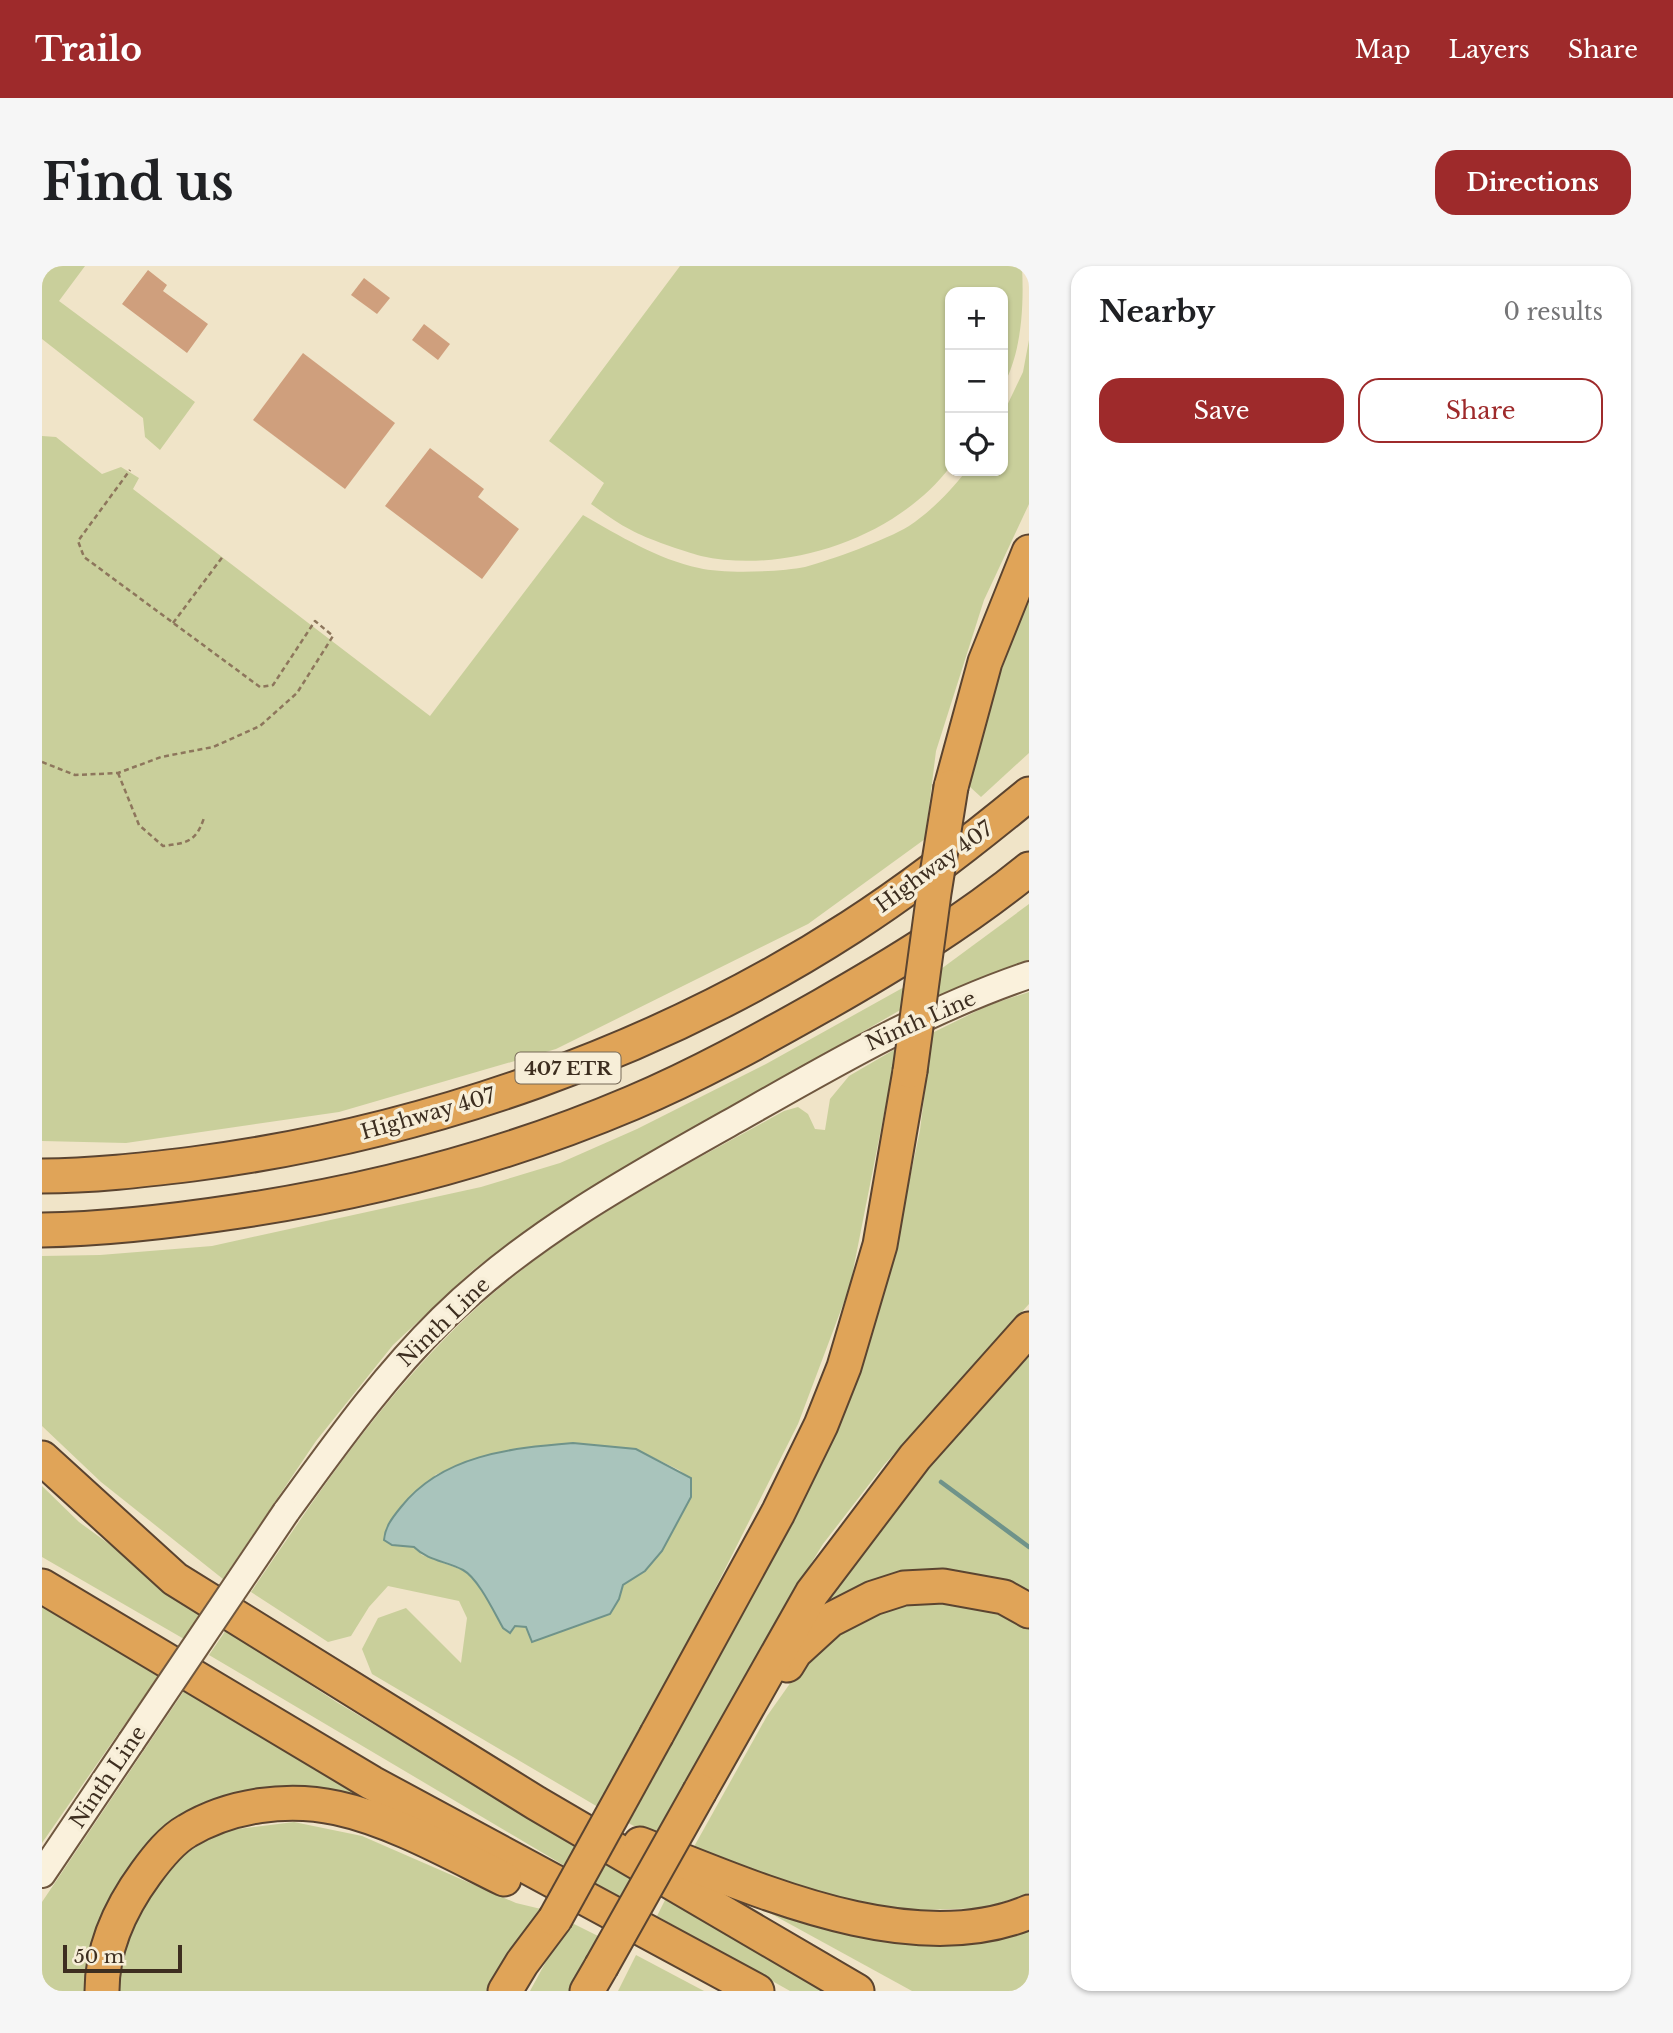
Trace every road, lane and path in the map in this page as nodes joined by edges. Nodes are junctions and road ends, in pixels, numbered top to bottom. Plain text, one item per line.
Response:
1 (130, 470) dead end
2 (1029, 552) edge
3 (224, 555) dead end
4 (173, 623) junction
5 (42, 762) edge
6 (118, 773) junction
7 (1029, 794) edge
8 (205, 818) dead end
9 (1029, 869) edge
10 (1029, 975) edge
11 (42, 1176) edge
12 (42, 1230) edge
13 (1029, 1329) edge
14 (42, 1458) edge
15 (42, 1586) edge
16 (1029, 1611) edge
17 (700, 1791) junction
18 (536, 1804) junction
19 (42, 1874) edge
20 (1029, 1912) edge
21 (687, 1954) junction
22 (594, 1979) edge
23 (518, 1982) edge
24 (102, 1991) edge
25 (757, 1991) edge
26 (857, 1991) edge

1 - 4 path
2 - 23 highway, bridge
3 - 4 path
4 - 6 path
5 - 6 path
6 - 8 path
7 - 11 highway, Highway 407 / 407 ETR
9 - 12 highway, 407 ETR
10 - 19 main road, Ninth Line, bridge
13 - 17 highway
14 - 18 highway
15 - 21 highway
16 - 17 highway
17 - 22 highway, bridge
18 - 20 highway
18 - 26 highway
21 - 24 highway
21 - 25 highway

